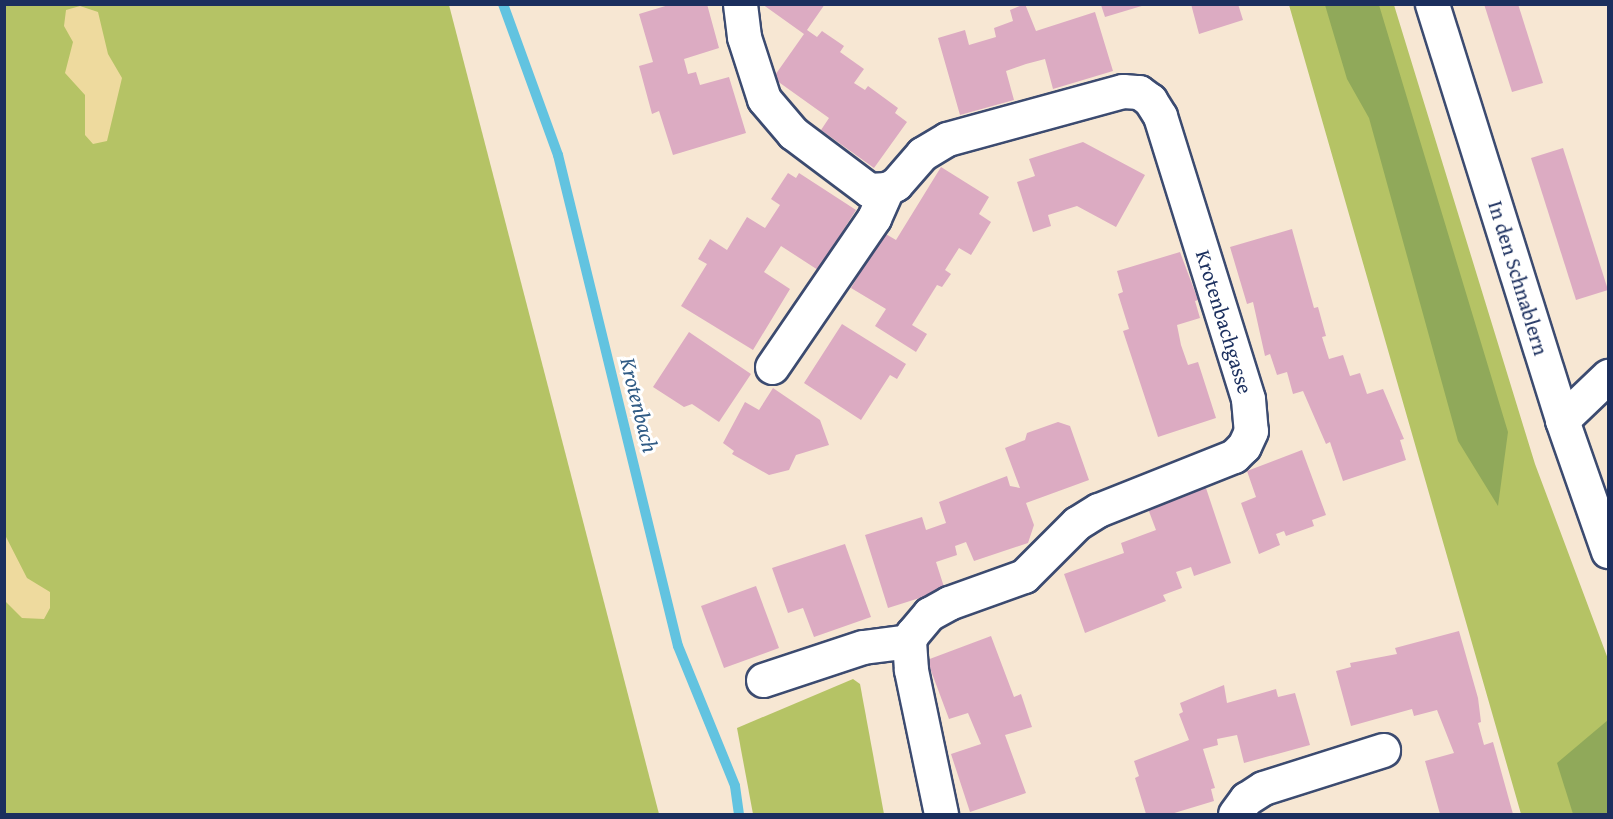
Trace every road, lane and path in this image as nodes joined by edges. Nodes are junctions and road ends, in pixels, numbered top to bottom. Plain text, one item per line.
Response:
1 (740, 4) edge
2 (1432, 4) edge
3 (887, 189) junction
4 (772, 367) dead end
5 (1608, 376) edge
6 (1562, 420) junction
7 (1608, 551) edge
8 (909, 641) junction
9 (763, 680) dead end
10 (1383, 750) dead end
11 (940, 814) edge
12 (1235, 814) edge

1 - 3 street
2 - 6 street, In den Schnablern
3 - 4 street, Krotenbachgasse
3 - 8 street, Krotenbachgasse
5 - 6 street
6 - 7 street, In den Schnablern
8 - 9 street
8 - 11 street
10 - 12 street

